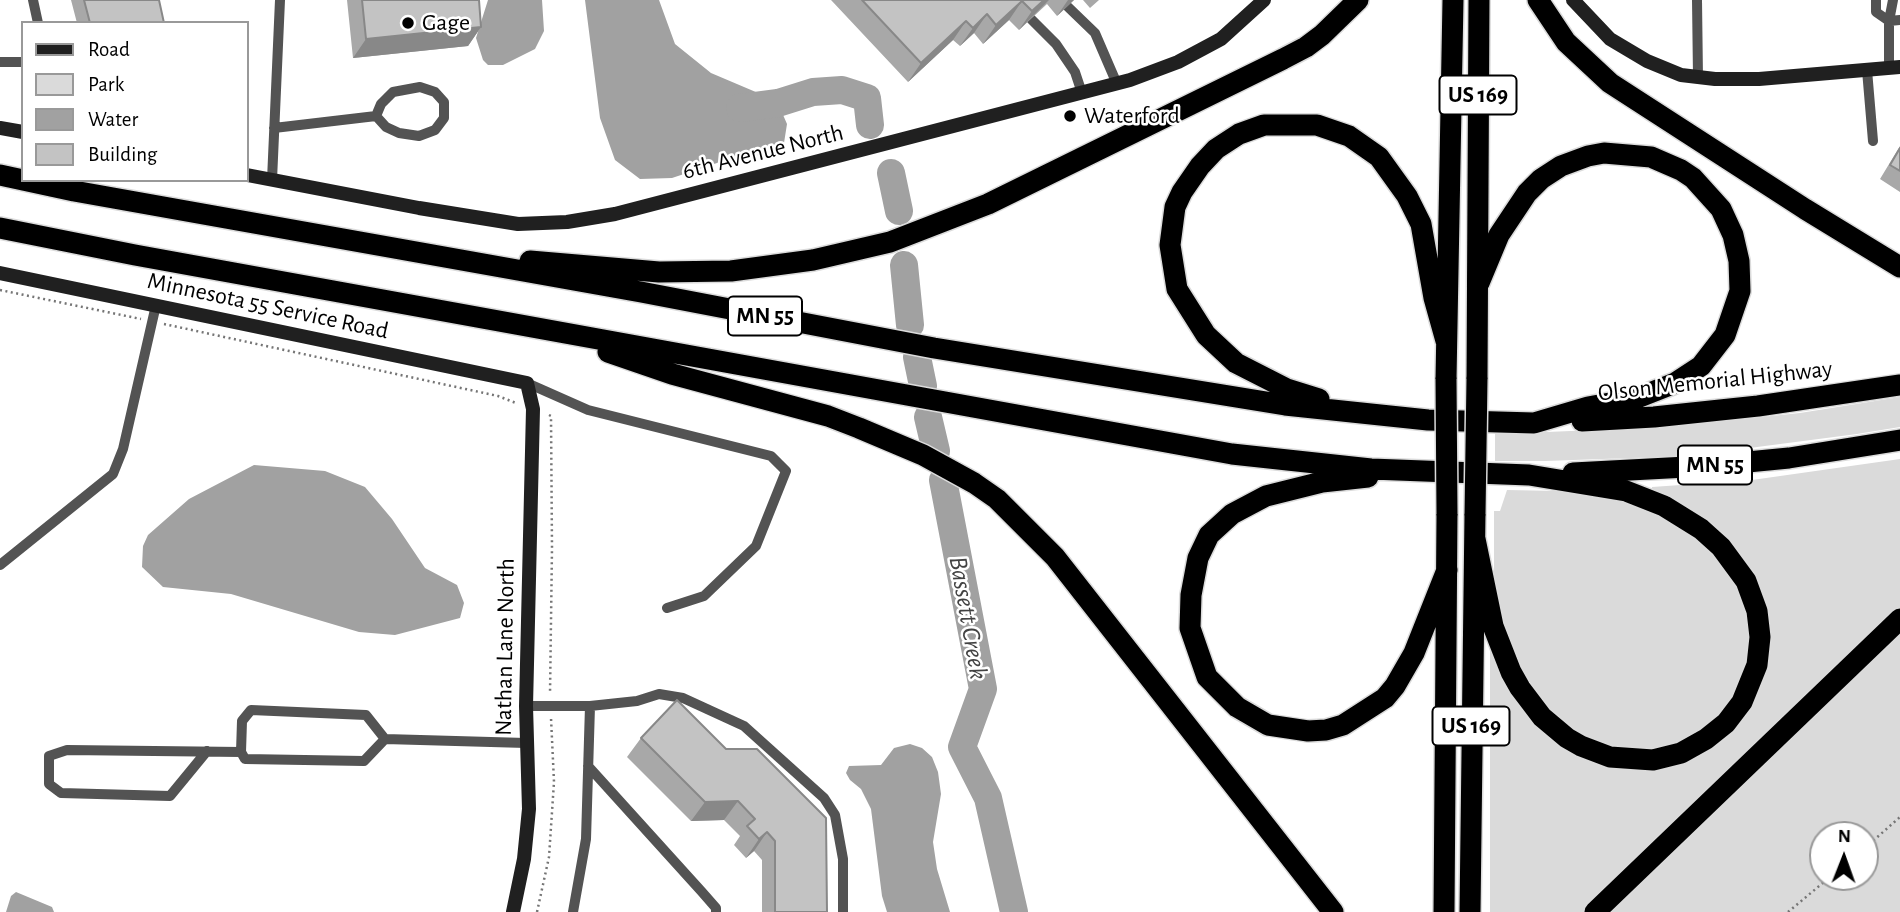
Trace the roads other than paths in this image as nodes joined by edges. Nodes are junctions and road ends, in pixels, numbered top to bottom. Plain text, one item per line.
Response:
1 (33, 0) edge
2 (280, 0) edge
3 (1264, 0) edge
4 (1358, 0) edge
5 (1453, 0) edge
6 (1479, 0) edge
7 (1538, 0) edge
8 (1573, 0) edge
9 (1697, 0) edge
10 (1876, 0) edge
11 (1893, 0) edge
12 (1067, 6) dead end
13 (1031, 19) edge
14 (1894, 20) edge
15 (38, 21) edge
16 (0, 62) edge
17 (21, 62) edge
18 (1894, 68) edge
19 (1867, 70) junction
20 (1698, 78) junction
21 (1117, 84) junction
22 (1082, 93) junction
23 (376, 116) junction
24 (0, 128) edge
25 (274, 128) junction
26 (21, 132) edge
27 (1874, 141) dead end
28 (0, 175) edge
29 (248, 175) edge
30 (21, 180) edge
31 (271, 180) junction
32 (32, 182) edge
33 (0, 228) edge
34 (426, 255) junction
35 (1900, 267) edge
36 (0, 273) edge
37 (1479, 283) junction
38 (156, 305) junction
39 (554, 332) junction
40 (1446, 341) junction
41 (527, 383) junction
42 (1900, 385) edge
43 (1390, 418) junction
44 (1534, 423) junction
45 (1900, 440) edge
46 (1427, 472) junction
47 (1529, 475) junction
48 (1475, 539) junction
49 (0, 565) edge
50 (1447, 570) junction
51 (667, 608) dead end
52 (1900, 619) edge
53 (526, 706) junction
54 (590, 706) junction
55 (385, 739) junction
56 (526, 743) junction
57 (207, 751) junction
58 (241, 752) junction
59 (588, 766) junction
60 (513, 912) edge
61 (573, 912) edge
62 (716, 912) edge
63 (843, 912) edge
64 (1333, 912) edge
65 (1444, 912) edge
66 (1470, 912) edge
67 (1595, 912) edge

1 - 15 lane
2 - 25 lane
3 - 21 street, 6th Avenue North
4 - 34 highway
5 - 40 highway, US 169
6 - 37 highway, US 169
7 - 35 highway
8 - 20 street
9 - 20 lane
10 - 14 lane
11 - 14 lane
12 - 21 lane
13 - 22 lane
14 - 18 lane
16 - 17 lane
18 - 19 street
19 - 20 street
19 - 27 lane
21 - 22 street, 6th Avenue North
22 - 31 street, 6th Avenue North
23 - 23 lane
23 - 25 lane
24 - 26 street
25 - 31 lane
28 - 30 highway, MN 55
29 - 31 street, 6th Avenue North
32 - 34 highway, MN 55
33 - 39 highway, MN 55
34 - 43 highway, MN 55
36 - 38 street, Minnesota 55 Service Road
37 - 44 highway
37 - 48 highway, US 169, bridge
38 - 41 street, Minnesota 55 Service Road
38 - 49 lane
39 - 46 highway, MN 55
39 - 64 highway
40 - 43 highway
40 - 50 highway, US 169, bridge
41 - 51 lane
41 - 53 street, Nathan Lane North
42 - 44 highway, Olson Memorial Highway / MN 55
43 - 44 highway, MN 55
45 - 47 highway, MN 55
46 - 47 highway, MN 55
46 - 50 highway
47 - 48 highway
48 - 66 highway, US 169
50 - 65 highway, US 169
52 - 67 highway
53 - 54 lane
53 - 56 street, Nathan Lane North
54 - 59 lane
54 - 63 lane
55 - 56 lane
55 - 58 lane
55 - 58 lane
56 - 60 street, Nathan Lane North
57 - 57 lane
57 - 58 lane
59 - 61 lane
59 - 62 lane

